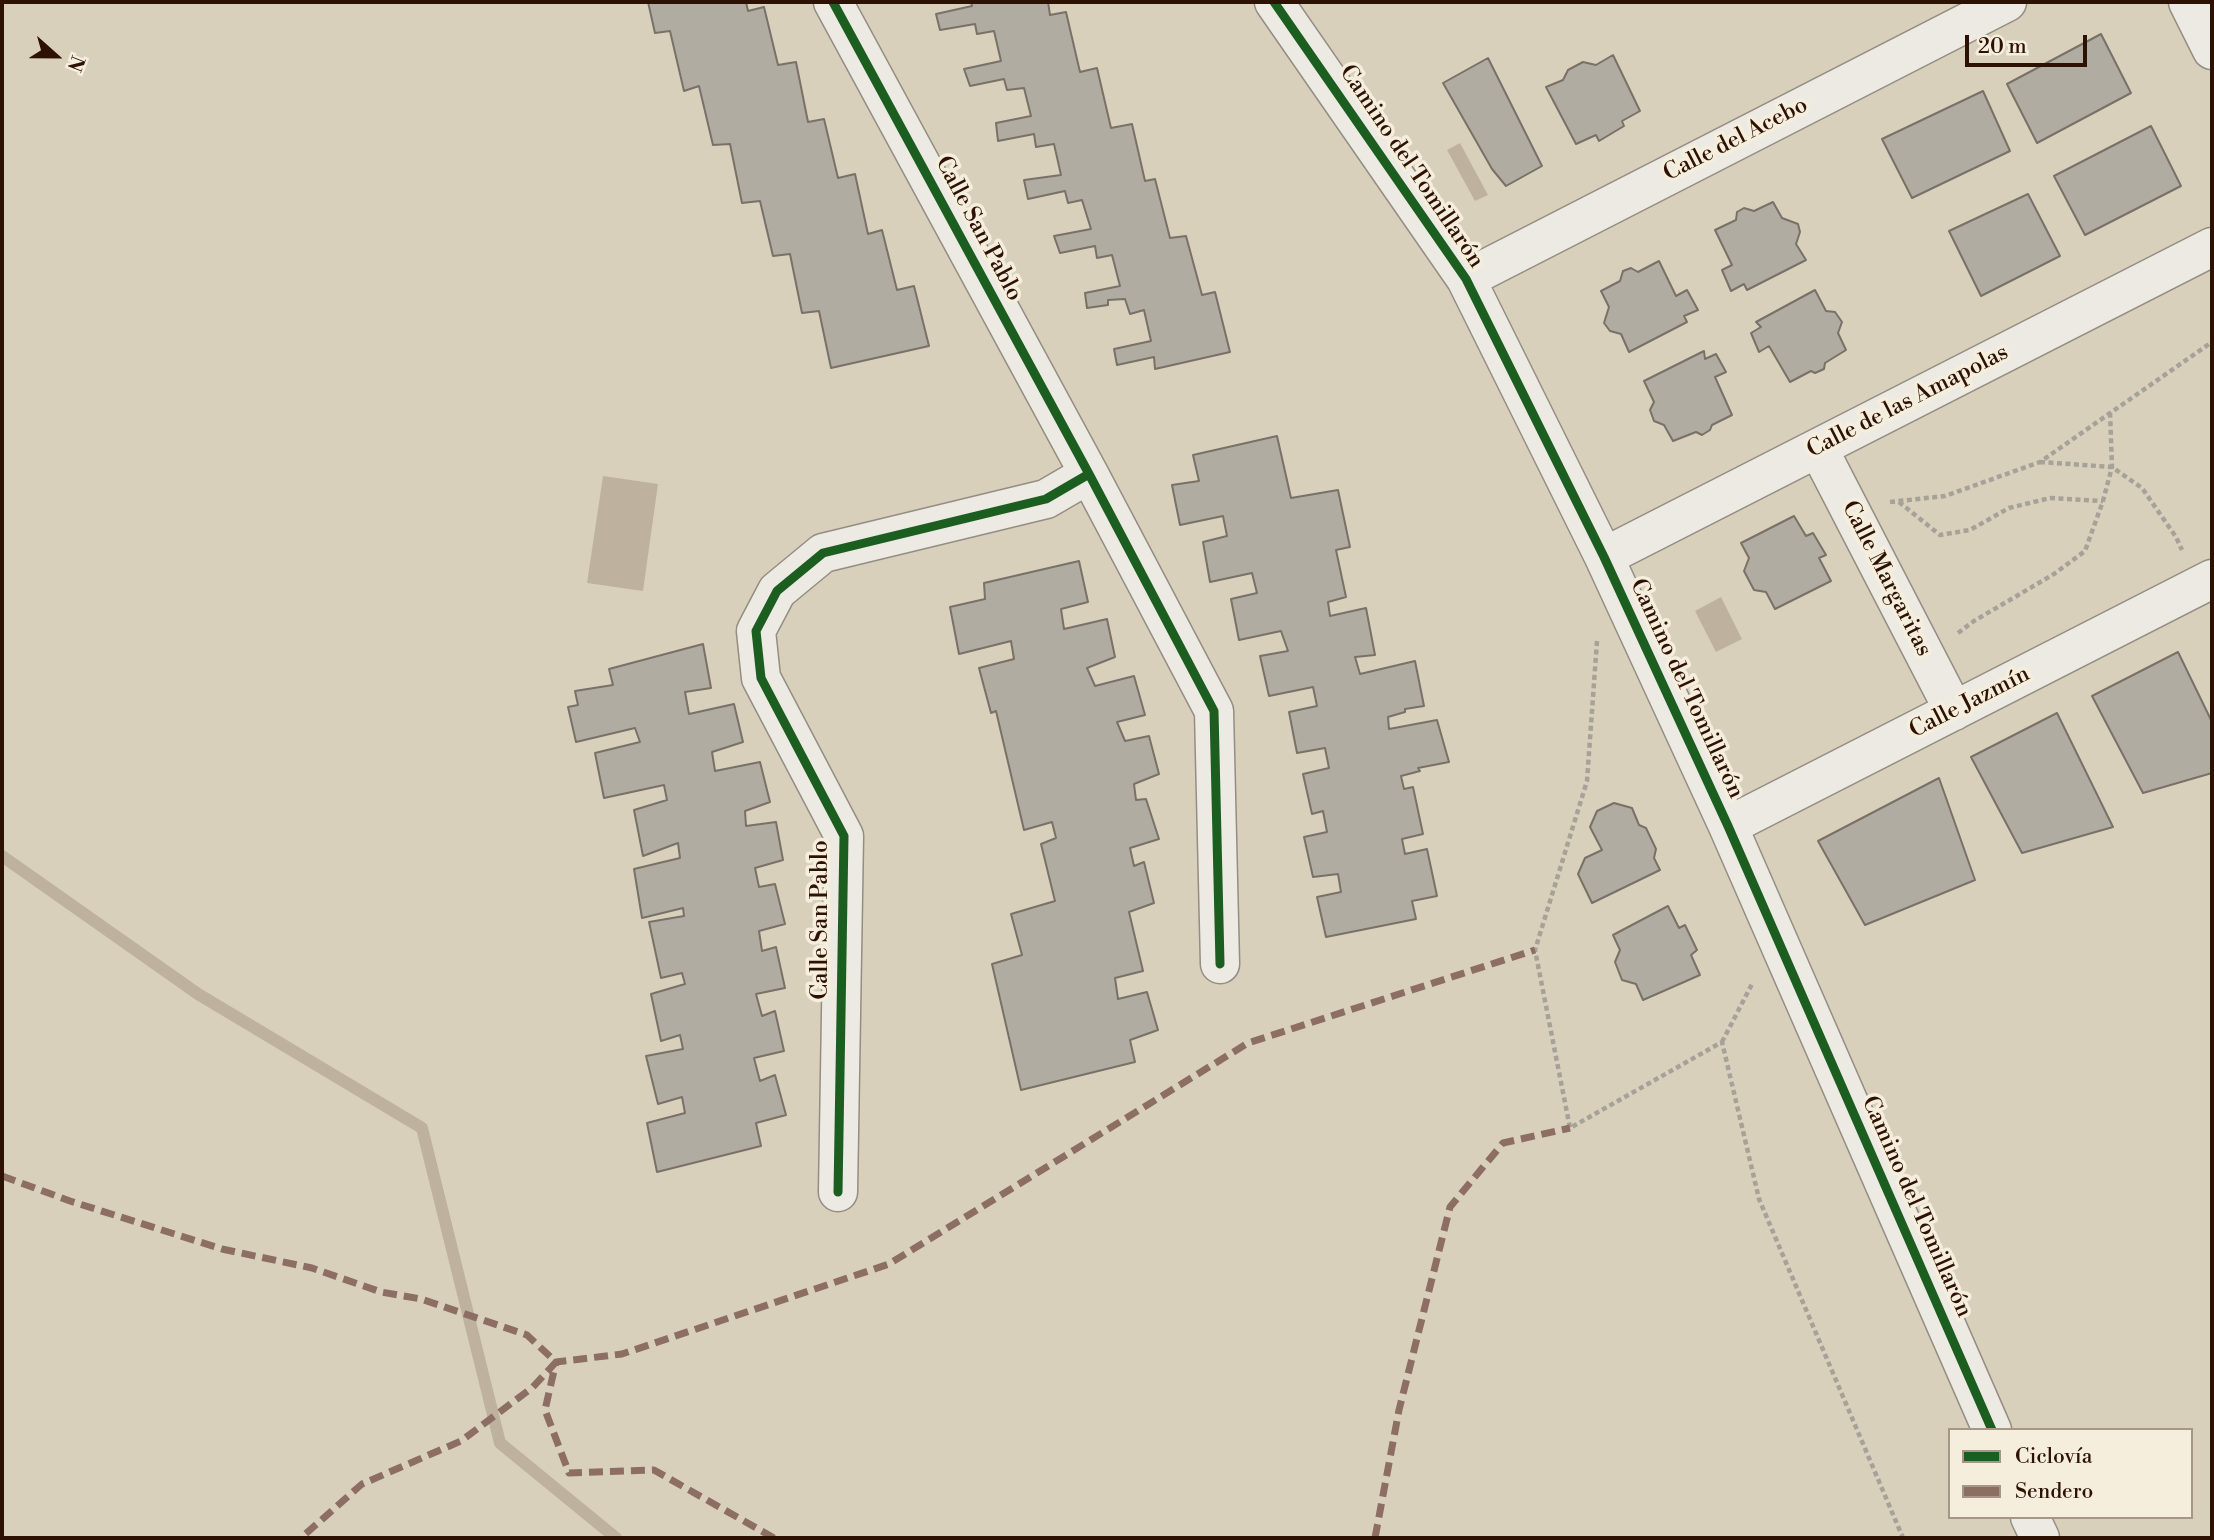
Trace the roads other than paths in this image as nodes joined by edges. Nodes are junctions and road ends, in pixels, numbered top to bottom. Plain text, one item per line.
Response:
1 (833, 2) edge
2 (1274, 2) edge
3 (2007, 2) edge
4 (2189, 2) edge
5 (2212, 50) edge
6 (2212, 247) edge
7 (1465, 279) junction
8 (1818, 448) junction
9 (1089, 474) junction
10 (1604, 557) junction
11 (2205, 583) edge
12 (1954, 710) junction
13 (1728, 826) junction
14 (1220, 964) dead end
15 (838, 1192) dead end
16 (1991, 1428) edge
17 (2031, 1519) edge
18 (2040, 1538) edge

1 - 9 street, Calle San Pablo
2 - 7 street, Camino del Tomillarón
3 - 7 street, Calle del Acebo
4 - 5 street
6 - 8 street, Calle de las Amapolas
7 - 10 street, Camino del Tomillarón
8 - 10 street, Calle de las Amapolas
8 - 12 street, Calle Margaritas
9 - 14 street, Calle San Pablo
9 - 15 street, Calle San Pablo
10 - 13 street, Camino del Tomillarón
11 - 12 street, Calle Jazmín
12 - 13 street, Calle Jazmín
13 - 16 street, Camino del Tomillarón
17 - 18 street

